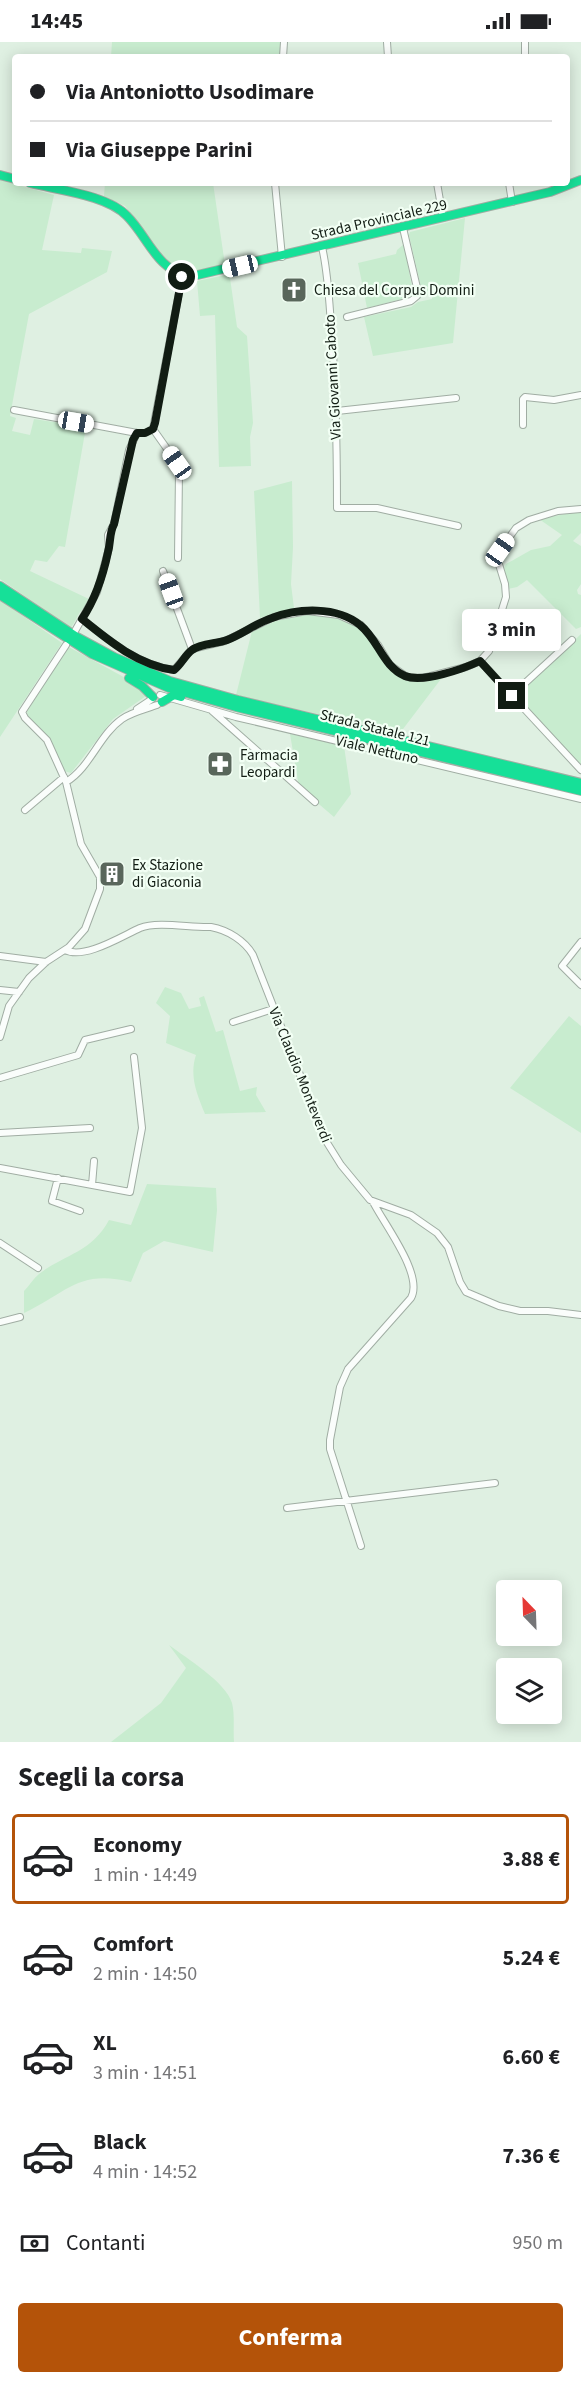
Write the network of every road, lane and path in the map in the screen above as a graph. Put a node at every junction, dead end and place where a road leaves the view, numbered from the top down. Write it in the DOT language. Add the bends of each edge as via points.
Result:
graph roads {
  1 [pos="41,186"];
  2 [pos="275,186"];
  3 [pos="438,186"];
  4 [pos="509,186"];
  5 [pos="566,186"];
  6 [pos="512,202"];
  7 [pos="443,218"];
  8 [pos="403,228"];
  9 [pos="322,247"];
  10 [pos="282,257"];
  11 [pos="182,277"];
  12 [pos="347,317"];
  13 [pos="581,395"];
  14 [pos="456,398"];
  15 [pos="15,410"];
  16 [pos="336,411"];
  17 [pos="523,425"];
  18 [pos="153,429"];
  19 [pos="137,433"];
  20 [pos="581,509"];
  21 [pos="458,526"];
  22 [pos="178,558"];
  23 [pos="163,571"];
  24 [pos="0,586"];
  25 [pos="0,595"];
  26 [pos="82,619"];
  27 [pos="75,631"];
  28 [pos="572,639"];
  29 [pos="66,645"];
  30 [pos="192,650"];
  31 [pos="92,654"];
  32 [pos="480,661"];
  33 [pos="512,696"];
  34 [pos="162,697"];
  35 [pos="210,710"];
  36 [pos="581,770"];
  37 [pos="65,779"];
  38 [pos="581,783"];
  39 [pos="581,791"];
  40 [pos="581,799"];
  41 [pos="315,802"];
  42 [pos="25,810"];
  43 [pos="581,942"];
  44 [pos="65,950"];
  45 [pos="0,956"];
  46 [pos="46,962"];
  47 [pos="581,985"];
  48 [pos="0,990"];
  49 [pos="19,992"];
  50 [pos="273,1009"];
  51 [pos="233,1022"];
  52 [pos="131,1029"];
  53 [pos="0,1036"];
  54 [pos="134,1057"];
  55 [pos="0,1078"];
  56 [pos="90,1128"];
  57 [pos="0,1133"];
  58 [pos="94,1161"];
  59 [pos="0,1168"];
  60 [pos="58,1178"];
  61 [pos="92,1185"];
  62 [pos="372,1201"];
  63 [pos="80,1211"];
  64 [pos="0,1243"];
  65 [pos="38,1268"];
  66 [pos="581,1315"];
  67 [pos="20,1317"];
  68 [pos="0,1322"];
  69 [pos="495,1483"];
  70 [pos="346,1500"];
  71 [pos="287,1508"];
  72 [pos="361,1546"];
  1 -- 11 [label="main road" via="120,208 162,262"];
  2 -- 10 [label="street"];
  3 -- 7 [label="street"];
  4 -- 6 [label="street"];
  5 -- 6 [label="main road, Strada Provinciale 229"];
  6 -- 7 [label="main road, Strada Provinciale 229"];
  7 -- 8 [label="main road, Strada Provinciale 229"];
  8 -- 9 [label="main road, Strada Provinciale 229"];
  8 -- 12 [label="street" via="417,297"];
  9 -- 10 [label="main road, Strada Provinciale 229"];
  9 -- 16 [label="street, Via Giovanni Caboto" via="327,267"];
  10 -- 11 [label="main road, Strada Provinciale 229"];
  11 -- 18 [label="street"];
  13 -- 17 [label="street" via="554,399 525,397"];
  14 -- 16 [label="street"];
  15 -- 19 [label="street"];
  16 -- 21 [label="street, Via Giovanni Caboto" via="337,508 377,508"];
  18 -- 19 [label="street"];
  18 -- 22 [label="street" via="179,471"];
  19 -- 26 [label="street" via="129,450 114,524 108,535 109,548 98,592"];
  20 -- 32 [label="street" via="522,522 500,550 505,606 489,651"];
  23 -- 30 [label="street"];
  24 -- 34 [label="main road" via="114,657"];
  25 -- 31 [label="main road"];
  26 -- 27 [label="street"];
  26 -- 30 [label="street" via="124,652 160,667 174,670"];
  28 -- 33 [label="street"];
  29 -- 37 [label="street" via="22,712 47,740"];
  30 -- 32 [label="street" via="225,641 274,617 307,610 339,615 361,625 390,665 406,676 423,678"];
  31 -- 34 [label="main road"];
  31 -- 34 [label="main road" via="108,668"];
  32 -- 33 [label="street"];
  33 -- 36 [label="street"];
  34 -- 35 [label="street, Viale Nettuno"];
  34 -- 37 [label="street" via="113,726 75,776"];
  34 -- 38 [label="main road, Strada Statale 121" via="238,700"];
  34 -- 39 [label="main road, Strada Statale 121" via="236,707"];
  35 -- 40 [label="street, Viale Nettuno"];
  35 -- 41 [label="street"];
  37 -- 42 [label="street"];
  37 -- 44 [label="street" via="81,844 100,879 86,928"];
  43 -- 47 [label="street" via="562,966"];
  44 -- 46 [label="street"];
  44 -- 50 [label="street, Via Claudio Monteverdi" via="76,954 147,926 218,928 249,948"];
  45 -- 46 [label="street"];
  46 -- 49 [label="street"];
  48 -- 49 [label="street"];
  49 -- 53 [label="street" via="9,1006"];
  50 -- 51 [label="street"];
  50 -- 62 [label="street, Via Claudio Monteverdi" via="326,1141"];
  52 -- 55 [label="street" via="85,1040 78,1055"];
  54 -- 61 [label="street" via="142,1128 130,1192"];
  56 -- 57 [label="street"];
  58 -- 61 [label="street"];
  59 -- 60 [label="street"];
  60 -- 61 [label="street"];
  60 -- 63 [label="street" via="52,1201"];
  62 -- 66 [label="street, Via Claudio Monteverdi" via="411,1215 437,1233 452,1255 463,1288 471,1295 520,1311"];
  62 -- 70 [label="street" via="407,1261 415,1287 411,1298 348,1369 340,1387 330,1440"];
  64 -- 65 [label="street"];
  67 -- 68 [label="street"];
  69 -- 70 [label="street"];
  70 -- 71 [label="street"];
  70 -- 72 [label="street"];
}
